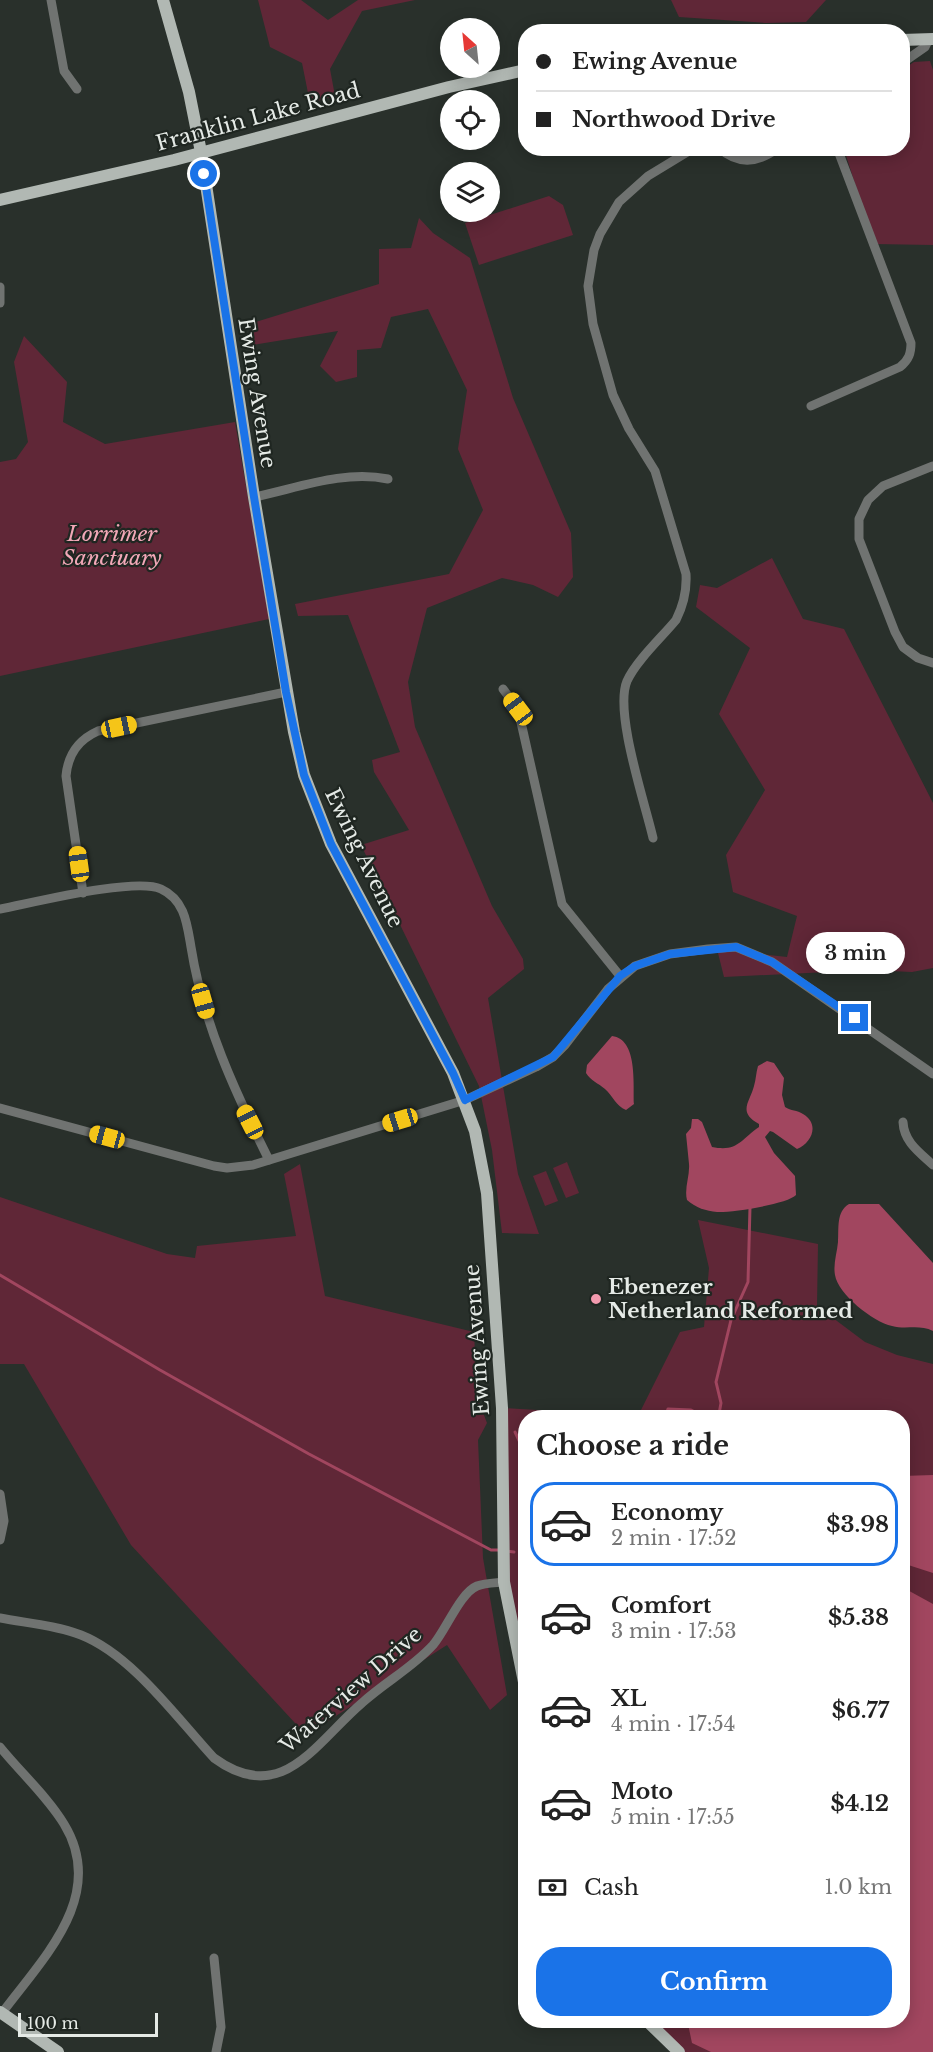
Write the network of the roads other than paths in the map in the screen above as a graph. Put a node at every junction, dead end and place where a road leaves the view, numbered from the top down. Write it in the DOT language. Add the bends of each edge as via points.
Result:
graph roads {
  1 [pos="51,0"];
  2 [pos="163,0"];
  3 [pos="931,39"];
  4 [pos="910,40"];
  5 [pos="910,57"];
  6 [pos="518,72"];
  7 [pos="77,89"];
  8 [pos="201,152"];
  9 [pos="681,156"];
  10 [pos="731,156"];
  11 [pos="766,156"];
  12 [pos="840,156"];
  13 [pos="0,200"];
  14 [pos="0,287"];
  15 [pos="0,303"];
  16 [pos="811,406"];
  17 [pos="933,466"];
  18 [pos="388,479"];
  19 [pos="254,497"];
  20 [pos="933,663"];
  21 [pos="503,689"];
  22 [pos="286,692"];
  23 [pos="653,838"];
  24 [pos="83,893"];
  25 [pos="0,909"];
  26 [pos="620,976"];
  27 [pos="933,1074"];
  28 [pos="465,1100"];
  29 [pos="0,1108"];
  30 [pos="903,1122"];
  31 [pos="269,1160"];
  32 [pos="933,1165"];
  33 [pos="0,1494"];
  34 [pos="0,1540"];
  35 [pos="504,1582"];
  36 [pos="0,1618"];
  37 [pos="518,1652"];
  38 [pos="0,1747"];
  39 [pos="214,1959"];
  40 [pos="1,2013"];
  41 [pos="654,2028"];
  42 [pos="52,2050"];
  43 [pos="216,2052"];
  44 [pos="679,2052"];
  1 -- 7 [label="street" via="64,71"];
  2 -- 8 [label="main road, Ewing Avenue"];
  3 -- 4 [label="main road"];
  3 -- 5 [label="street"];
  6 -- 8 [label="main road, Franklin Lake Road"];
  8 -- 13 [label="main road, Franklin Lake Road"];
  8 -- 19 [label="main road, Ewing Avenue"];
  9 -- 23 [label="street" via="648,176 620,202 600,234 588,285 593,324 613,395 655,471 686,574 682,609 630,675 623,701"];
  10 -- 11 [label="street" via="753,161"];
  12 -- 16 [label="street" via="911,343 910,355 900,367"];
  14 -- 15 [label="street"];
  17 -- 20 [label="street" via="883,486 868,500 859,519 859,539 895,632 903,647"];
  18 -- 19 [label="street" via="344,477"];
  19 -- 22 [label="main road, Ewing Avenue"];
  21 -- 26 [label="street" via="518,709 562,904"];
  22 -- 24 [label="street" via="98,731 81,741 69,757 66,776"];
  22 -- 28 [label="main road, Ewing Avenue" via="304,775 331,844"];
  24 -- 25 [label="street"];
  24 -- 31 [label="street" via="151,886 176,900 186,918 196,975 220,1057"];
  26 -- 27 [label="street" via="635,966 670,954 736,947 772,962"];
  26 -- 28 [label="street" via="553,1057"];
  28 -- 31 [label="street"];
  28 -- 35 [label="main road, Ewing Avenue" via="476,1131 487,1193 502,1408"];
  29 -- 31 [label="street" via="214,1166 242,1167"];
  30 -- 32 [label="street" via="907,1140"];
  33 -- 34 [label="street" via="4,1521"];
  35 -- 36 [label="street, Waterview Drive" via="479,1585 465,1595 447,1626 420,1658 364,1701 305,1759 272,1775 258,1776 236,1771 214,1758 132,1668 102,1645 64,1630"];
  35 -- 37 [label="main road, Ewing Avenue"];
  38 -- 40 [label="street" via="65,1826 78,1870 75,1904 66,1925"];
  39 -- 43 [label="street" via="221,2026"];
  40 -- 42 [label="main road"];
  41 -- 44 [label="main road"];
}
